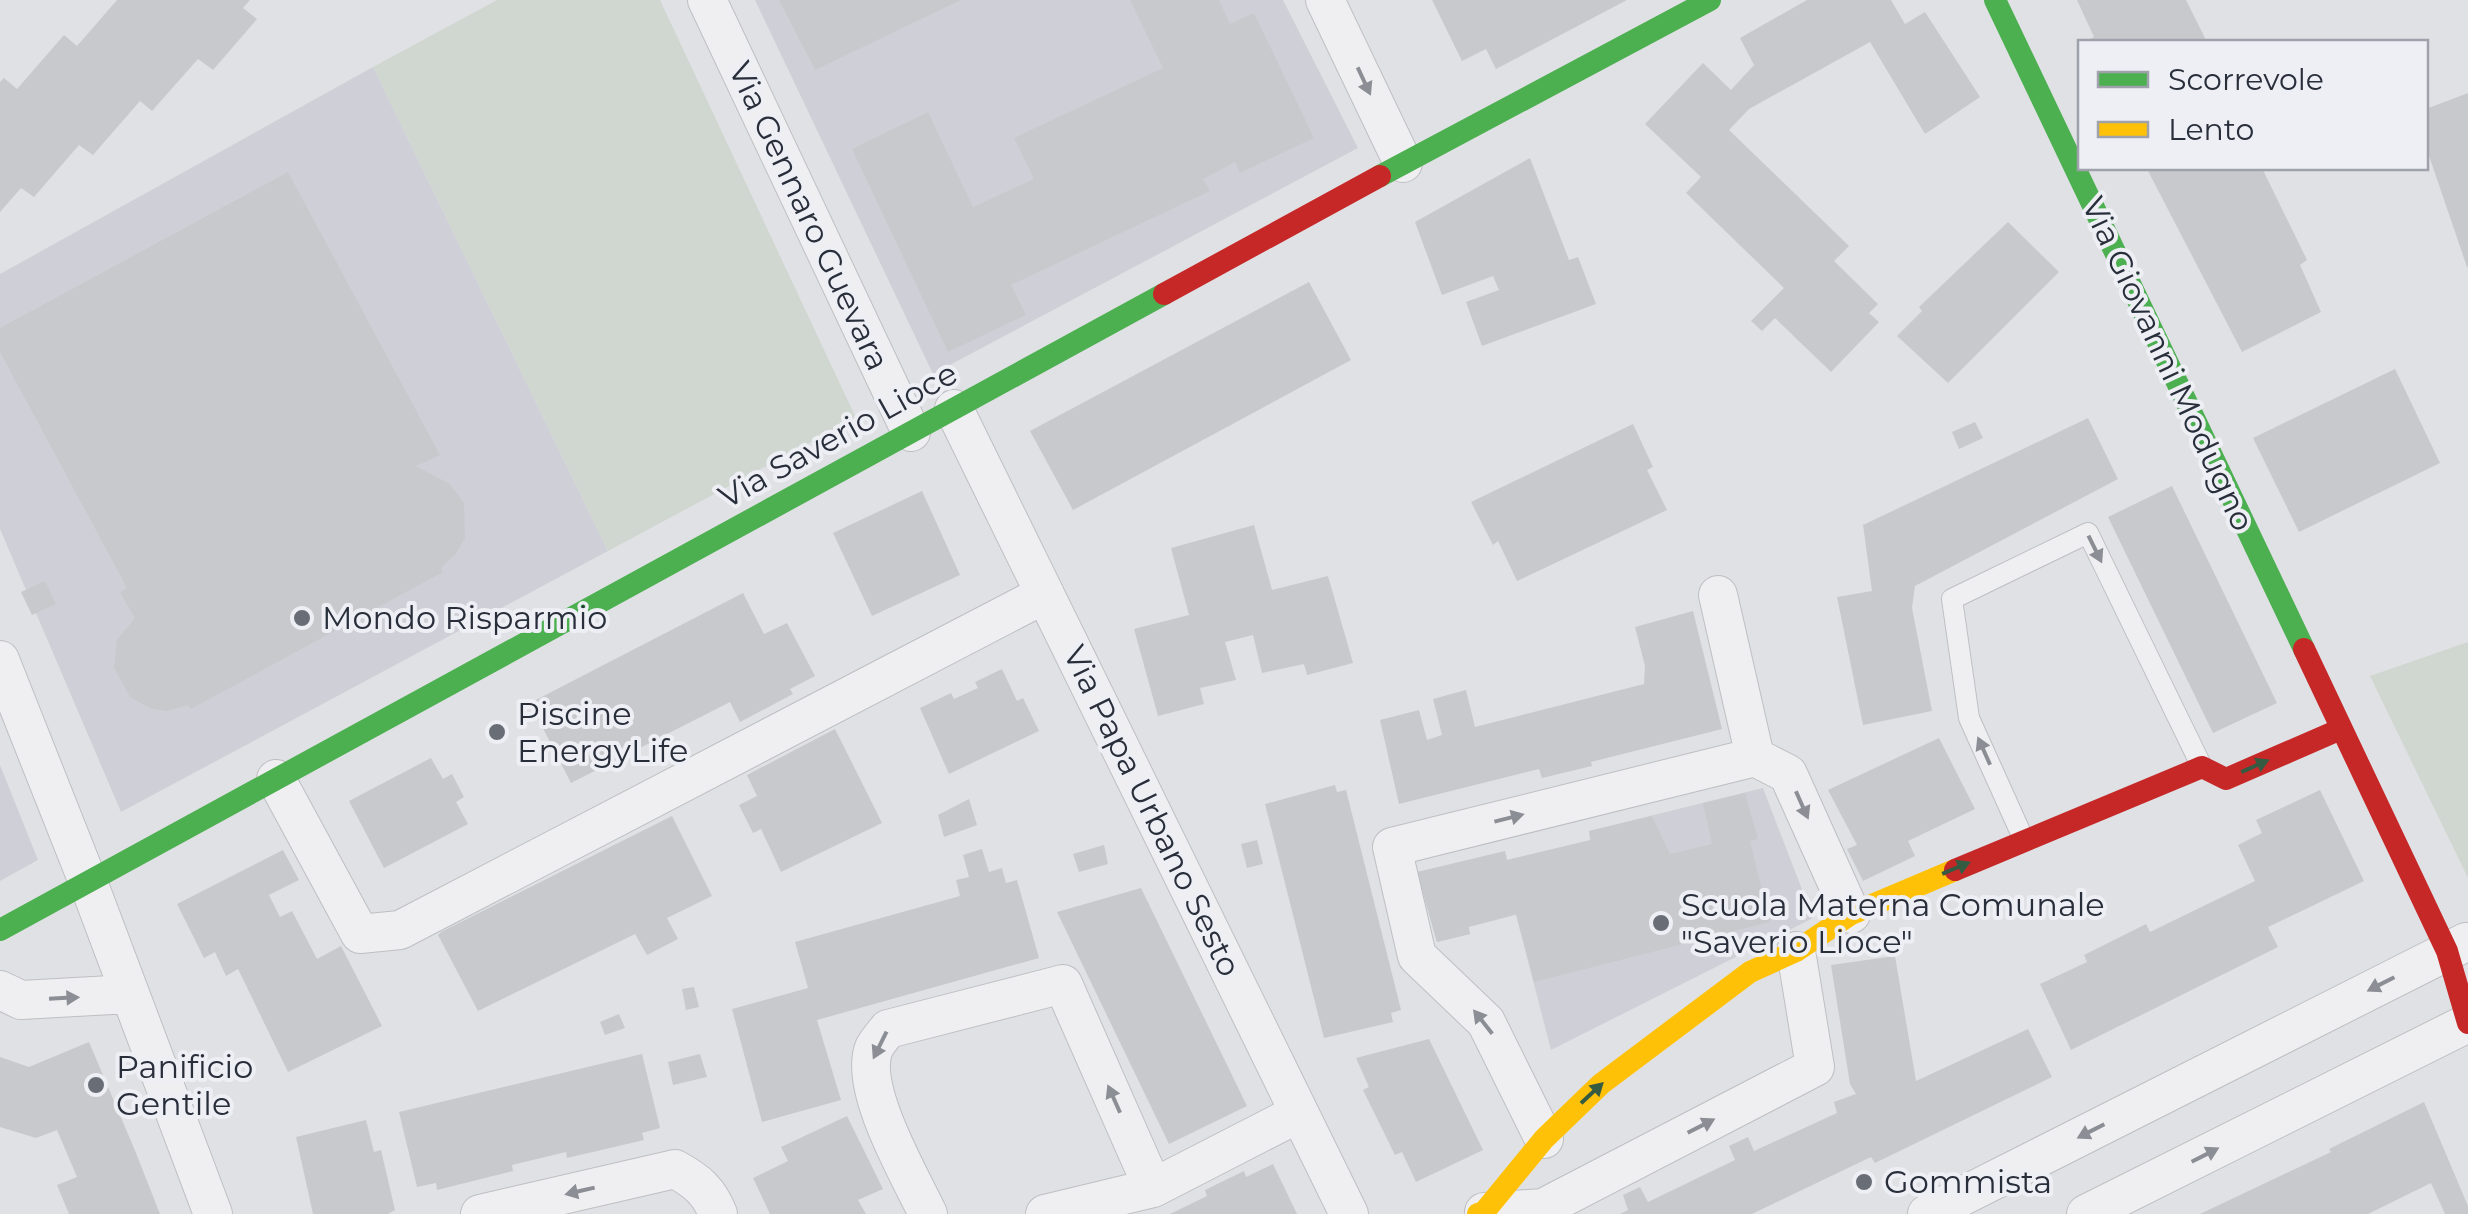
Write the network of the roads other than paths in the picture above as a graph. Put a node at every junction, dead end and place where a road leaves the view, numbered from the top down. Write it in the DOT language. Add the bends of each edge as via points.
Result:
graph roads {
  1 [pos="707,0"];
  2 [pos="1326,0"];
  3 [pos="1710,0"];
  4 [pos="1995,0"];
  5 [pos="1402,163"];
  6 [pos="954,409"];
  7 [pos="911,432"];
  8 [pos="1045,594"];
  9 [pos="1718,595"];
  10 [pos="0,660"];
  11 [pos="2340,728"];
  12 [pos="1756,757"];
  13 [pos="2202,767"];
  14 [pos="276,779"];
  15 [pos="2024,840"];
  16 [pos="88,882"];
  17 [pos="1851,914"];
  18 [pos="0,930"];
  19 [pos="2457,946"];
  20 [pos="1796,951"];
  21 [pos="0,990"];
  22 [pos="130,994"];
  23 [pos="2468,1023"];
  24 [pos="1300,1113"];
  25 [pos="1544,1139"];
  26 [pos="1154,1188"];
  27 [pos="1481,1213"];
  28 [pos="213,1214"];
  29 [pos="480,1214"];
  30 [pos="718,1214"];
  31 [pos="928,1214"];
  32 [pos="1045,1214"];
  33 [pos="1349,1214"];
  34 [pos="1928,1214"];
  35 [pos="2086,1214"];
  1 -- 7 [label="street, Via Gennaro Guevara"];
  2 -- 5 [label="street, one-way"];
  3 -- 5 [label="street, Via Saverio Lioce"];
  4 -- 11 [label="street, Via Giovanni Modugno"];
  5 -- 6 [label="street, Via Saverio Lioce"];
  6 -- 7 [label="street, Via Saverio Lioce"];
  6 -- 8 [label="street, Via Papa Urbano Sesto"];
  7 -- 14 [label="street, Via Saverio Lioce"];
  8 -- 14 [label="street" via="400,930 360,934"];
  8 -- 24 [label="street, Via Papa Urbano Sesto"];
  9 -- 12 [label="street"];
  10 -- 16 [label="street"];
  13 -- 11 [label="street, one-way" via="2226,779"];
  11 -- 19 [label="street, Via Giovanni Modugno"];
  12 -- 17 [label="street, one-way" via="1788,774"];
  25 -- 12 [label="street, one-way" via="1486,1022 1418,956 1392,847"];
  13 -- 15 [label="street"];
  15 -- 13 [label="lane, one-way" via="1969,718 1952,599 2088,533"];
  14 -- 16 [label="street, Via Saverio Lioce"];
  17 -- 15 [label="street, one-way"];
  16 -- 18 [label="street, Via Saverio Lioce"];
  16 -- 22 [label="street"];
  17 -- 20 [label="street"];
  19 -- 23 [label="street, Via Giovanni Modugno"];
  19 -- 34 [label="street, one-way"];
  25 -- 20 [label="street, one-way" via="1602,1084 1750,972"];
  27 -- 20 [label="street, one-way" via="1544,1208 1815,1067"];
  21 -- 22 [label="street, one-way" via="20,1000"];
  22 -- 28 [label="street"];
  35 -- 23 [label="street, one-way"];
  24 -- 26 [label="street"];
  24 -- 33 [label="street, Via Papa Urbano Sesto"];
  25 -- 27 [label="street"];
  26 -- 31 [label="street, one-way" via="1063,984 888,1029 874,1049 871,1081"];
  26 -- 32 [label="street"];
  30 -- 29 [label="street, one-way" via="696,1180 675,1169"];
}
